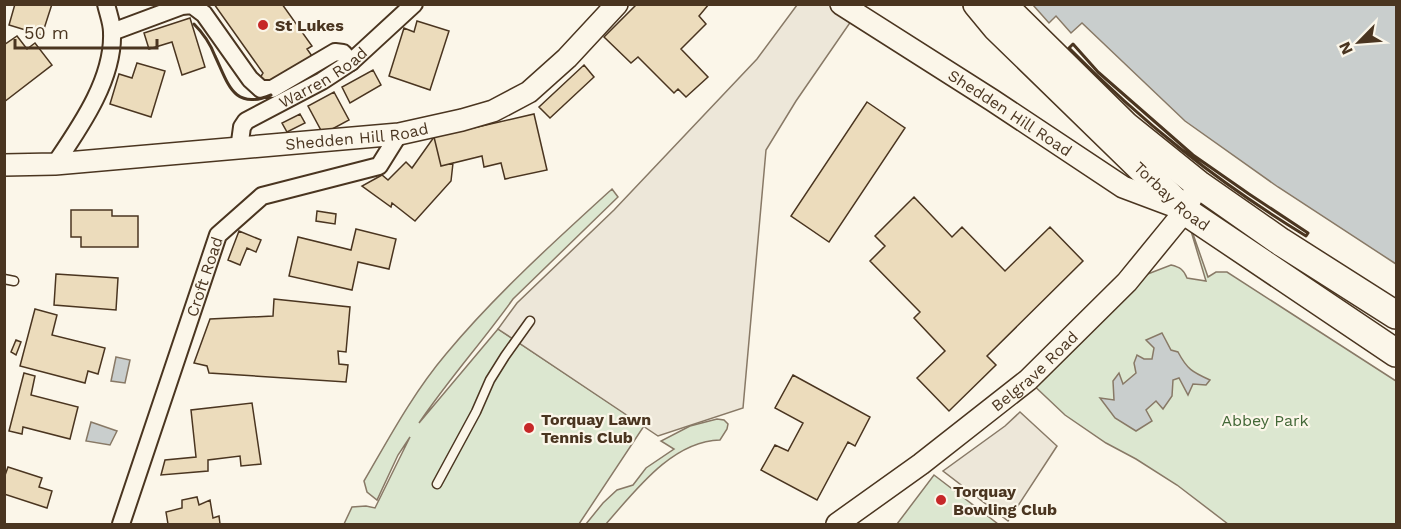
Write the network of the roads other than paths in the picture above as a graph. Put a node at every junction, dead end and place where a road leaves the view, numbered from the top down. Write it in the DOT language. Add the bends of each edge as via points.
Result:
graph roads {
  1 [pos="106,4"];
  2 [pos="414,4"];
  3 [pos="617,4"];
  4 [pos="841,4"];
  5 [pos="977,4"];
  6 [pos="1002,4"];
  7 [pos="112,32"];
  8 [pos="351,62"];
  9 [pos="399,134"];
  10 [pos="239,149"];
  11 [pos="55,164"];
  12 [pos="4,165"];
  13 [pos="1198,184"];
  14 [pos="1185,211"];
  15 [pos="4,279"];
  16 [pos="14,281"];
  17 [pos="1396,315"];
  18 [pos="530,321"];
  19 [pos="1396,353"];
  20 [pos="437,484"];
  21 [pos="122,525"];
  22 [pos="837,525"];
  1 -- 7 [label="street"];
  2 -- 8 [label="street, Warren Road"];
  3 -- 9 [label="street, Shedden Hill Road" via="529,92 493,111"];
  4 -- 14 [label="street, Shedden Hill Road" via="1123,187"];
  5 -- 14 [label="main road, Torbay Road"];
  6 -- 13 [label="main road, Torbay Road" via="1126,126"];
  7 -- 8 [label="street" via="192,5 204,14 249,79 261,89 272,89 335,52 344,52"];
  7 -- 11 [label="street" via="104,78 82,124"];
  8 -- 10 [label="street, Warren Road" via="246,121"];
  9 -- 10 [label="street, Shedden Hill Road"];
  9 -- 21 [label="street, Croft Road" via="379,166 262,196 218,235"];
  10 -- 11 [label="street, Shedden Hill Road"];
  11 -- 12 [label="street, Shedden Hill Road"];
  13 -- 14 [label="street, Belgrave Road"];
  13 -- 17 [label="main road, Torbay Road"];
  14 -- 19 [label="main road, Torbay Road"];
  14 -- 22 [label="street, Belgrave Road" via="1126,282 1028,380"];
  15 -- 16 [label="lane"];
  18 -- 20 [label="lane" via="490,380"];
}
